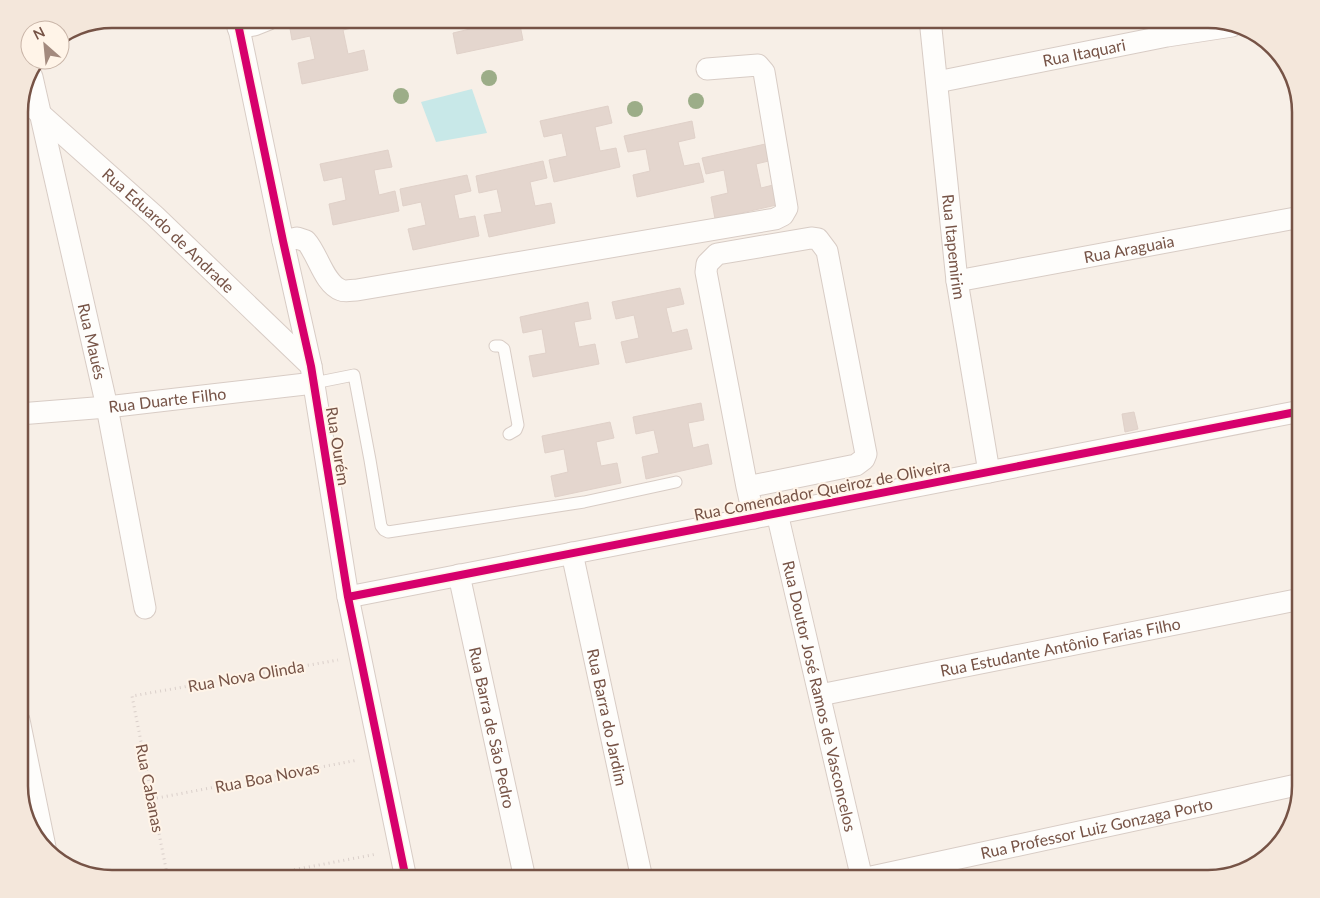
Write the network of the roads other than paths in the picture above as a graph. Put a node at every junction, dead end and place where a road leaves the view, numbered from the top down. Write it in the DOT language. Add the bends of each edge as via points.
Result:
graph roads {
  1 [pos="239,28"];
  2 [pos="931,28"];
  3 [pos="1219,28"];
  4 [pos="707,69"];
  5 [pos="33,82"];
  6 [pos="937,82"];
  7 [pos="28,104"];
  8 [pos="39,112"];
  9 [pos="1292,219"];
  10 [pos="283,241"];
  11 [pos="957,281"];
  12 [pos="495,346"];
  13 [pos="313,374"];
  14 [pos="107,406"];
  15 [pos="28,413"];
  16 [pos="1292,413"];
  17 [pos="509,434"];
  18 [pos="989,472"];
  19 [pos="676,482"];
  20 [pos="747,487"];
  21 [pos="777,513"];
  22 [pos="754,518"];
  23 [pos="572,553"];
  24 [pos="459,575"];
  25 [pos="348,597"];
  26 [pos="1292,601"];
  27 [pos="145,608"];
  28 [pos="820,695"];
  29 [pos="28,766"];
  30 [pos="1292,786"];
  31 [pos="41,831"];
  32 [pos="404,871"];
  33 [pos="523,871"];
  34 [pos="640,871"];
  35 [pos="860,871"];
  36 [pos="899,871"];
  1 -- 10 [label="street, Rua Ourém"];
  2 -- 6 [label="street, Rua Itapemirim"];
  3 -- 6 [label="street, Rua Itaquari"];
  4 -- 10 [label="street" via="758,65 764,72 787,208 783,215 343,291 334,286 306,241 297,238"];
  5 -- 8 [label="street, Rua Maués"];
  6 -- 11 [label="street, Rua Itapemirim"];
  7 -- 8 [label="street, Rua Eduardo de Andrade"];
  8 -- 13 [label="street, Rua Eduardo de Andrade" via="155,216"];
  8 -- 14 [label="street, Rua Maués"];
  9 -- 11 [label="street, Rua Araguaia"];
  10 -- 13 [label="street, Rua Ourém"];
  11 -- 18 [label="street, Rua Itapemirim"];
  12 -- 17 [label="lane" via="504,350 518,425"];
  13 -- 14 [label="street, Rua Duarte Filho"];
  13 -- 19 [label="lane" via="354,375 381,526 388,532 584,502"];
  13 -- 25 [label="street, Rua Ourém"];
  14 -- 15 [label="street, Rua Duarte Filho"];
  14 -- 27 [label="street, Rua Maués"];
  16 -- 18 [label="street, Rua Comendador Queiroz de Oliveira"];
  18 -- 21 [label="street, Rua Comendador Queiroz de Oliveira"];
  20 -- 20 [label="street" via="707,264 717,254 818,239 827,251 866,454 856,465"];
  20 -- 22 [label="street"];
  21 -- 22 [label="street, Rua Comendador Queiroz de Oliveira"];
  21 -- 28 [label="street, Rua Doutor José Ramos de Vasconcelos"];
  22 -- 23 [label="street, Rua Comendador Queiroz de Oliveira"];
  23 -- 24 [label="street, Rua Comendador Queiroz de Oliveira"];
  23 -- 34 [label="street, Rua Barra do Jardim"];
  24 -- 25 [label="street, Rua Comendador Queiroz de Oliveira"];
  24 -- 33 [label="street, Rua Barra de São Pedro"];
  25 -- 32 [label="street, Rua Ourém"];
  26 -- 28 [label="street, Rua Estudante Antônio Farias Filho"];
  28 -- 35 [label="street, Rua Doutor José Ramos de Vasconcelos"];
  29 -- 31 [label="street"];
  30 -- 36 [label="street, Rua Professor Luiz Gonzaga Porto"];
}
